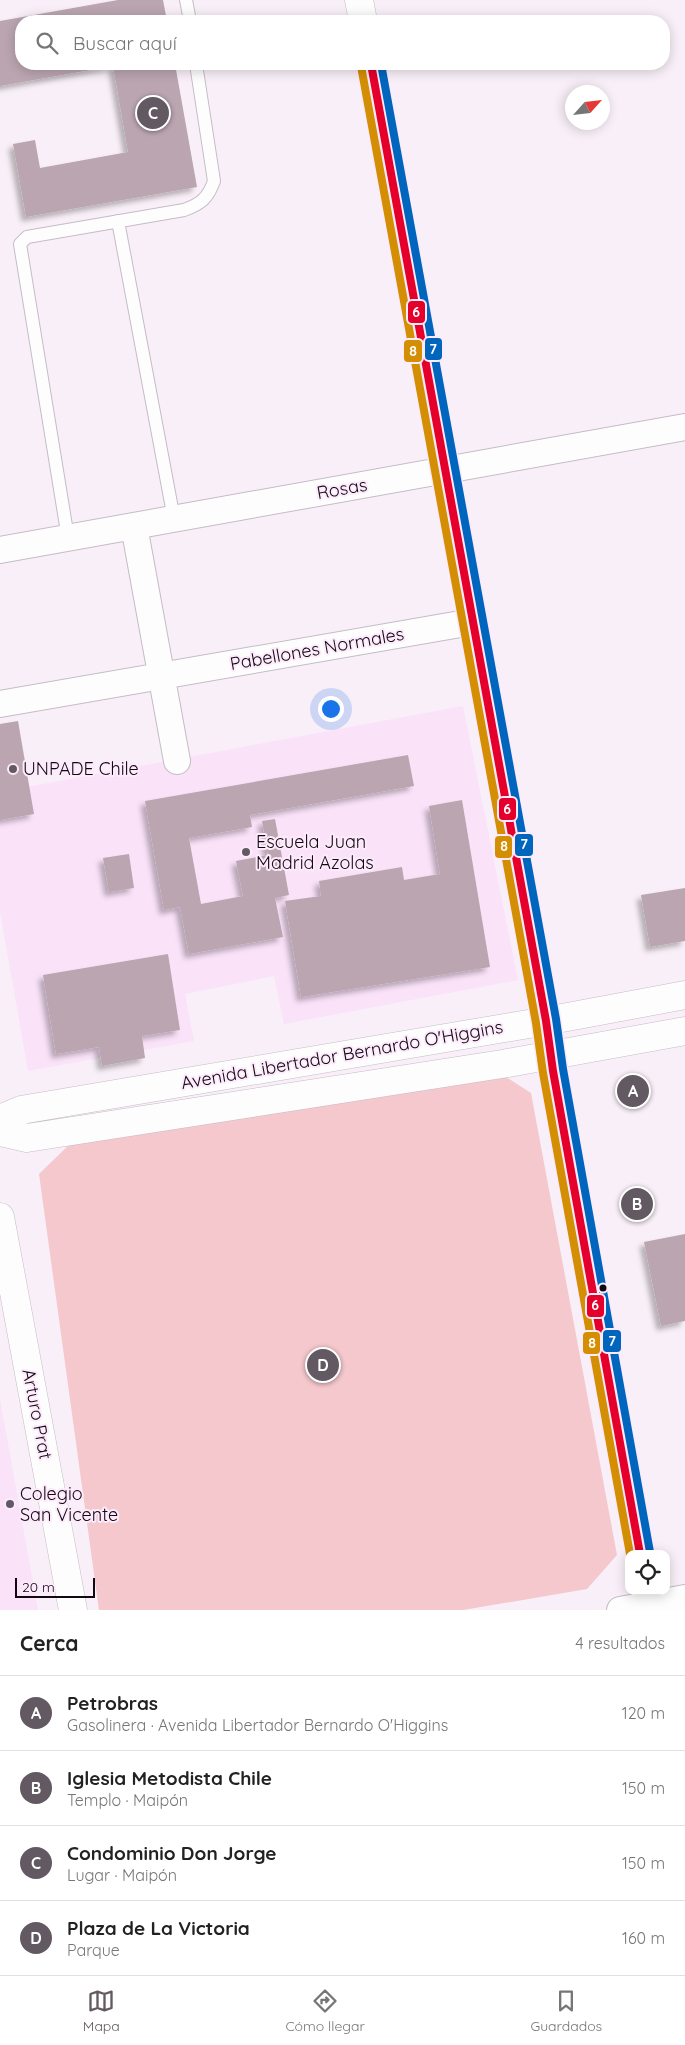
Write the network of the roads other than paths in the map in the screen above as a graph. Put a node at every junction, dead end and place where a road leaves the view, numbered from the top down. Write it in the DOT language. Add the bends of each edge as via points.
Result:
graph roads {
  1 [pos="186,0"];
  2 [pos="359,0"];
  3 [pos="189,15"];
  4 [pos="362,15"];
  5 [pos="197,70"];
  6 [pos="372,70"];
  7 [pos="118,222"];
  8 [pos="685,427"];
  9 [pos="444,470"];
  10 [pos="174,519"];
  11 [pos="134,526"];
  12 [pos="68,538"];
  13 [pos="0,550"];
  14 [pos="472,622"];
  15 [pos="162,676"];
  16 [pos="0,704"];
  17 [pos="177,761"];
  18 [pos="685,995"];
  19 [pos="546,1021"];
  20 [pos="685,1031"];
  21 [pos="550,1056"];
  22 [pos="0,1119"];
  23 [pos="0,1132"];
  24 [pos="0,1217"];
  25 [pos="639,1550"];
  26 [pos="685,1598"];
  27 [pos="648,1602"];
  28 [pos="73,1610"];
  29 [pos="620,1610"];
  1 -- 3 [label="lane"];
  2 -- 4 [label="street"];
  5 -- 7 [label="lane" via="214,181 209,196 199,205 184,210"];
  6 -- 9 [label="street"];
  7 -- 10 [label="lane"];
  7 -- 12 [label="lane" via="27,237 20,244"];
  8 -- 9 [label="street, Rosas"];
  9 -- 10 [label="street, Rosas"];
  9 -- 14 [label="street"];
  10 -- 11 [label="street, Rosas"];
  11 -- 12 [label="street, Rosas"];
  11 -- 15 [label="street"];
  12 -- 13 [label="street, Rosas"];
  14 -- 15 [label="street, Pabellones Normales"];
  14 -- 19 [label="street"];
  15 -- 16 [label="street, Pabellones Normales"];
  15 -- 17 [label="street"];
  18 -- 19 [label="street, Avenida Libertador Bernardo O'Higgins"];
  19 -- 21 [label="street"];
  19 -- 22 [label="street, Avenida Libertador Bernardo O'Higgins" via="21,1110"];
  20 -- 21 [label="street, Avenida Libertador Bernardo O'Higgins"];
  21 -- 23 [label="street, Avenida Libertador Bernardo O'Higgins" via="27,1138"];
  21 -- 25 [label="street"];
  24 -- 28 [label="street, Arturo Prat"];
  26 -- 27 [label="street"];
  27 -- 29 [label="street"];
}
